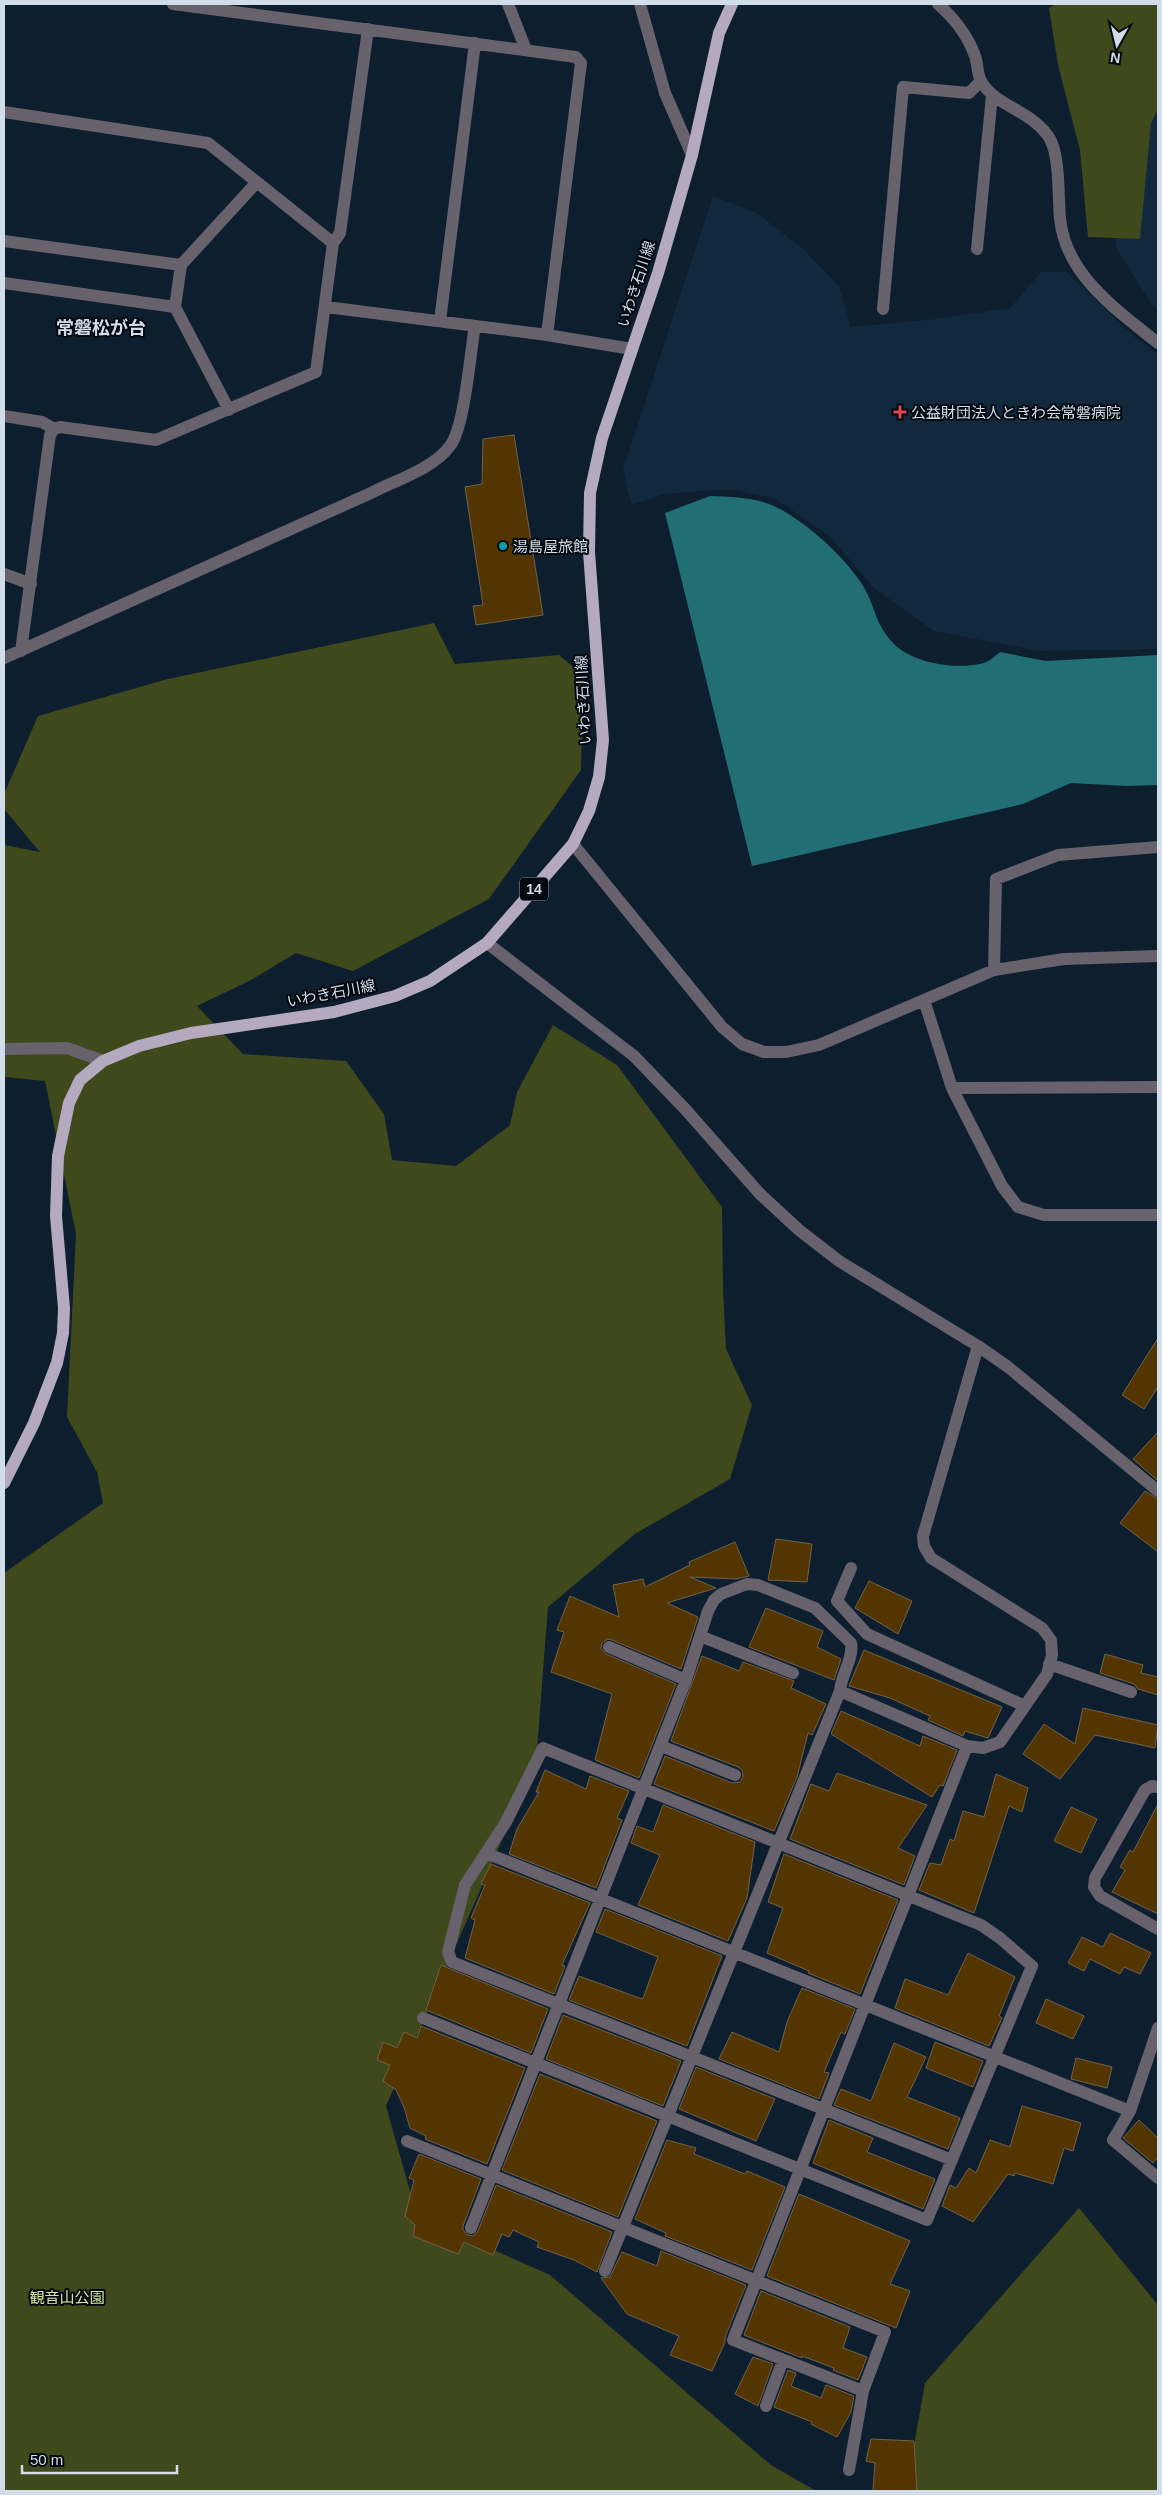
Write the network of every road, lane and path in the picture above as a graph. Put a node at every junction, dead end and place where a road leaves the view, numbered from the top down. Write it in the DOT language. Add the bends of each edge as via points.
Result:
graph roads {
  1 [pos="174,4"];
  2 [pos="508,4"];
  3 [pos="640,4"];
  4 [pos="732,4"];
  5 [pos="938,4"];
  6 [pos="368,29"];
  7 [pos="475,43"];
  8 [pos="526,50"];
  9 [pos="981,81"];
  10 [pos="992,95"];
  11 [pos="4,112"];
  12 [pos="692,155"];
  13 [pos="257,182"];
  14 [pos="4,241"];
  15 [pos="333,243"];
  16 [pos="977,249"];
  17 [pos="181,265"];
  18 [pos="4,284"];
  19 [pos="175,307"];
  20 [pos="326,307"];
  21 [pos="883,309"];
  22 [pos="440,321"];
  23 [pos="474,326"];
  24 [pos="547,335"];
  25 [pos="1158,344"];
  26 [pos="632,349"];
  27 [pos="229,410"];
  28 [pos="4,416"];
  29 [pos="54,429"];
  30 [pos="4,574"];
  31 [pos="30,584"];
  32 [pos="21,651"];
  33 [pos="4,658"];
  34 [pos="573,844"];
  35 [pos="1158,847"];
  36 [pos="487,943"];
  37 [pos="1158,956"];
  38 [pos="994,970"];
  39 [pos="924,1000"];
  40 [pos="4,1049"];
  41 [pos="103,1061"];
  42 [pos="1158,1087"];
  43 [pos="952,1088"];
  44 [pos="1158,1215"];
  45 [pos="978,1346"];
  46 [pos="4,1484"];
  47 [pos="1158,1491"];
  48 [pos="851,1568"];
  49 [pos="700,1636"];
  50 [pos="609,1647"];
  51 [pos="1049,1664"];
  52 [pos="793,1673"];
  53 [pos="686,1680"];
  54 [pos="840,1691"];
  55 [pos="1131,1692"];
  56 [pos="1025,1706"];
  57 [pos="661,1746"];
  58 [pos="967,1746"];
  59 [pos="735,1776"];
  60 [pos="1158,1786"];
  61 [pos="643,1790"];
  62 [pos="778,1844"];
  63 [pos="486,1853"];
  64 [pos="908,1896"];
  65 [pos="600,1898"];
  66 [pos="1158,1930"];
  67 [pos="734,1952"];
  68 [pos="559,2004"];
  69 [pos="865,2005"];
  70 [pos="423,2018"];
  71 [pos="1158,2028"];
  72 [pos="995,2056"];
  73 [pos="692,2057"];
  74 [pos="536,2063"];
  75 [pos="824,2110"];
  76 [pos="1130,2111"];
  77 [pos="668,2116"];
  78 [pos="407,2141"];
  79 [pos="952,2160"];
  80 [pos="800,2169"];
  81 [pos="492,2175"];
  82 [pos="1158,2178"];
  83 [pos="623,2227"];
  84 [pos="471,2228"];
  85 [pos="605,2271"];
  86 [pos="756,2281"];
  87 [pos="783,2360"];
  88 [pos="863,2390"];
  89 [pos="766,2406"];
  90 [pos="849,2470"];
  1 -- 6 [label="street"];
  2 -- 8 [label="street"];
  3 -- 12 [label="street" via="665,93"];
  4 -- 12 [label="main road, いわき石川線 / 14" via="719,33"];
  5 -- 9 [label="street" via="953,18 974,54"];
  6 -- 7 [label="street"];
  6 -- 15 [label="street" via="340,232"];
  7 -- 8 [label="street"];
  7 -- 22 [label="street"];
  8 -- 24 [label="street" via="576,57 581,63"];
  9 -- 10 [label="street"];
  9 -- 21 [label="street" via="969,93 903,87"];
  10 -- 16 [label="street"];
  10 -- 25 [label="street" via="1043,128 1051,142 1061,225 1070,253 1085,278"];
  11 -- 13 [label="street" via="208,143"];
  12 -- 26 [label="main road, いわき石川線 / 14"];
  13 -- 15 [label="street"];
  13 -- 17 [label="street"];
  14 -- 17 [label="street"];
  15 -- 20 [label="street"];
  17 -- 19 [label="street"];
  18 -- 19 [label="street"];
  19 -- 27 [label="street"];
  20 -- 22 [label="street"];
  20 -- 27 [label="street" via="316,372"];
  22 -- 23 [label="street"];
  23 -- 24 [label="street"];
  23 -- 32 [label="street" via="459,424 451,446 430,464"];
  24 -- 26 [label="street"];
  26 -- 34 [label="main road, いわき石川線 / 14" via="602,438 590,493 589,552 603,740 598,777"];
  27 -- 29 [label="street" via="156,440 60,427"];
  28 -- 29 [label="street" via="42,422"];
  29 -- 31 [label="street" via="50,434"];
  30 -- 31 [label="street"];
  31 -- 32 [label="street"];
  32 -- 33 [label="street"];
  34 -- 36 [label="main road, いわき石川線 / 14"];
  34 -- 39 [label="street" via="722,1027 742,1044 764,1052 819,1046"];
  35 -- 38 [label="street" via="1058,855 996,878"];
  36 -- 41 [label="main road, いわき石川線 / 14" via="430,982 395,996 334,1012 191,1033 139,1046"];
  36 -- 45 [label="street" via="634,1056 760,1194 799,1230 839,1261"];
  37 -- 38 [label="street" via="1064,959"];
  38 -- 39 [label="street"];
  39 -- 43 [label="street"];
  40 -- 41 [label="street" via="67,1048"];
  41 -- 46 [label="main road, いわき石川線 / 14" via="80,1080 68,1103 58,1156 56,1216 63,1333 57,1363 34,1423"];
  42 -- 43 [label="street"];
  43 -- 44 [label="street" via="1002,1186 1018,1207 1044,1215"];
  45 -- 47 [label="street"];
  45 -- 51 [label="street" via="923,1536 924,1546 931,1558 1042,1628 1051,1640"];
  48 -- 56 [label="street" via="837,1601 867,1634"];
  49 -- 52 [label="street"];
  49 -- 53 [label="street"];
  49 -- 54 [label="street" via="708,1611 721,1594 747,1584 758,1585 815,1608 851,1643 853,1650"];
  50 -- 53 [label="street"];
  51 -- 55 [label="street"];
  51 -- 56 [label="street" via="1047,1674"];
  53 -- 57 [label="street"];
  54 -- 58 [label="street"];
  54 -- 62 [label="street"];
  56 -- 58 [label="street" via="1000,1742 982,1748"];
  57 -- 59 [label="street"];
  57 -- 61 [label="street"];
  58 -- 64 [label="street"];
  60 -- 66 [label="street" via="1144,1790 1094,1887 1100,1896"];
  61 -- 62 [label="street"];
  61 -- 63 [label="street" via="542,1748 506,1822"];
  61 -- 65 [label="street"];
  62 -- 64 [label="street"];
  62 -- 67 [label="street"];
  63 -- 65 [label="street"];
  63 -- 68 [label="street" via="465,1886 448,1952 452,1962"];
  64 -- 69 [label="street"];
  64 -- 72 [label="street" via="981,1926 1032,1966"];
  65 -- 67 [label="street"];
  65 -- 68 [label="street"];
  67 -- 69 [label="street"];
  67 -- 73 [label="street"];
  68 -- 73 [label="street"];
  68 -- 74 [label="street"];
  69 -- 72 [label="street"];
  69 -- 75 [label="street"];
  70 -- 74 [label="street"];
  71 -- 76 [label="street"];
  72 -- 76 [label="street"];
  72 -- 79 [label="street"];
  73 -- 75 [label="street"];
  73 -- 77 [label="street"];
  74 -- 77 [label="street"];
  74 -- 81 [label="street"];
  75 -- 79 [label="street"];
  75 -- 80 [label="street"];
  76 -- 82 [label="street" via="1113,2140"];
  77 -- 80 [label="street"];
  77 -- 83 [label="street"];
  78 -- 81 [label="street"];
  79 -- 80 [label="street" via="928,2220"];
  80 -- 86 [label="street"];
  81 -- 83 [label="street"];
  81 -- 84 [label="street"];
  83 -- 85 [label="street"];
  83 -- 86 [label="street"];
  86 -- 87 [label="street" via="733,2340"];
  86 -- 88 [label="street" via="885,2332"];
  87 -- 88 [label="street"];
  87 -- 89 [label="street"];
  88 -- 90 [label="street"];
}
